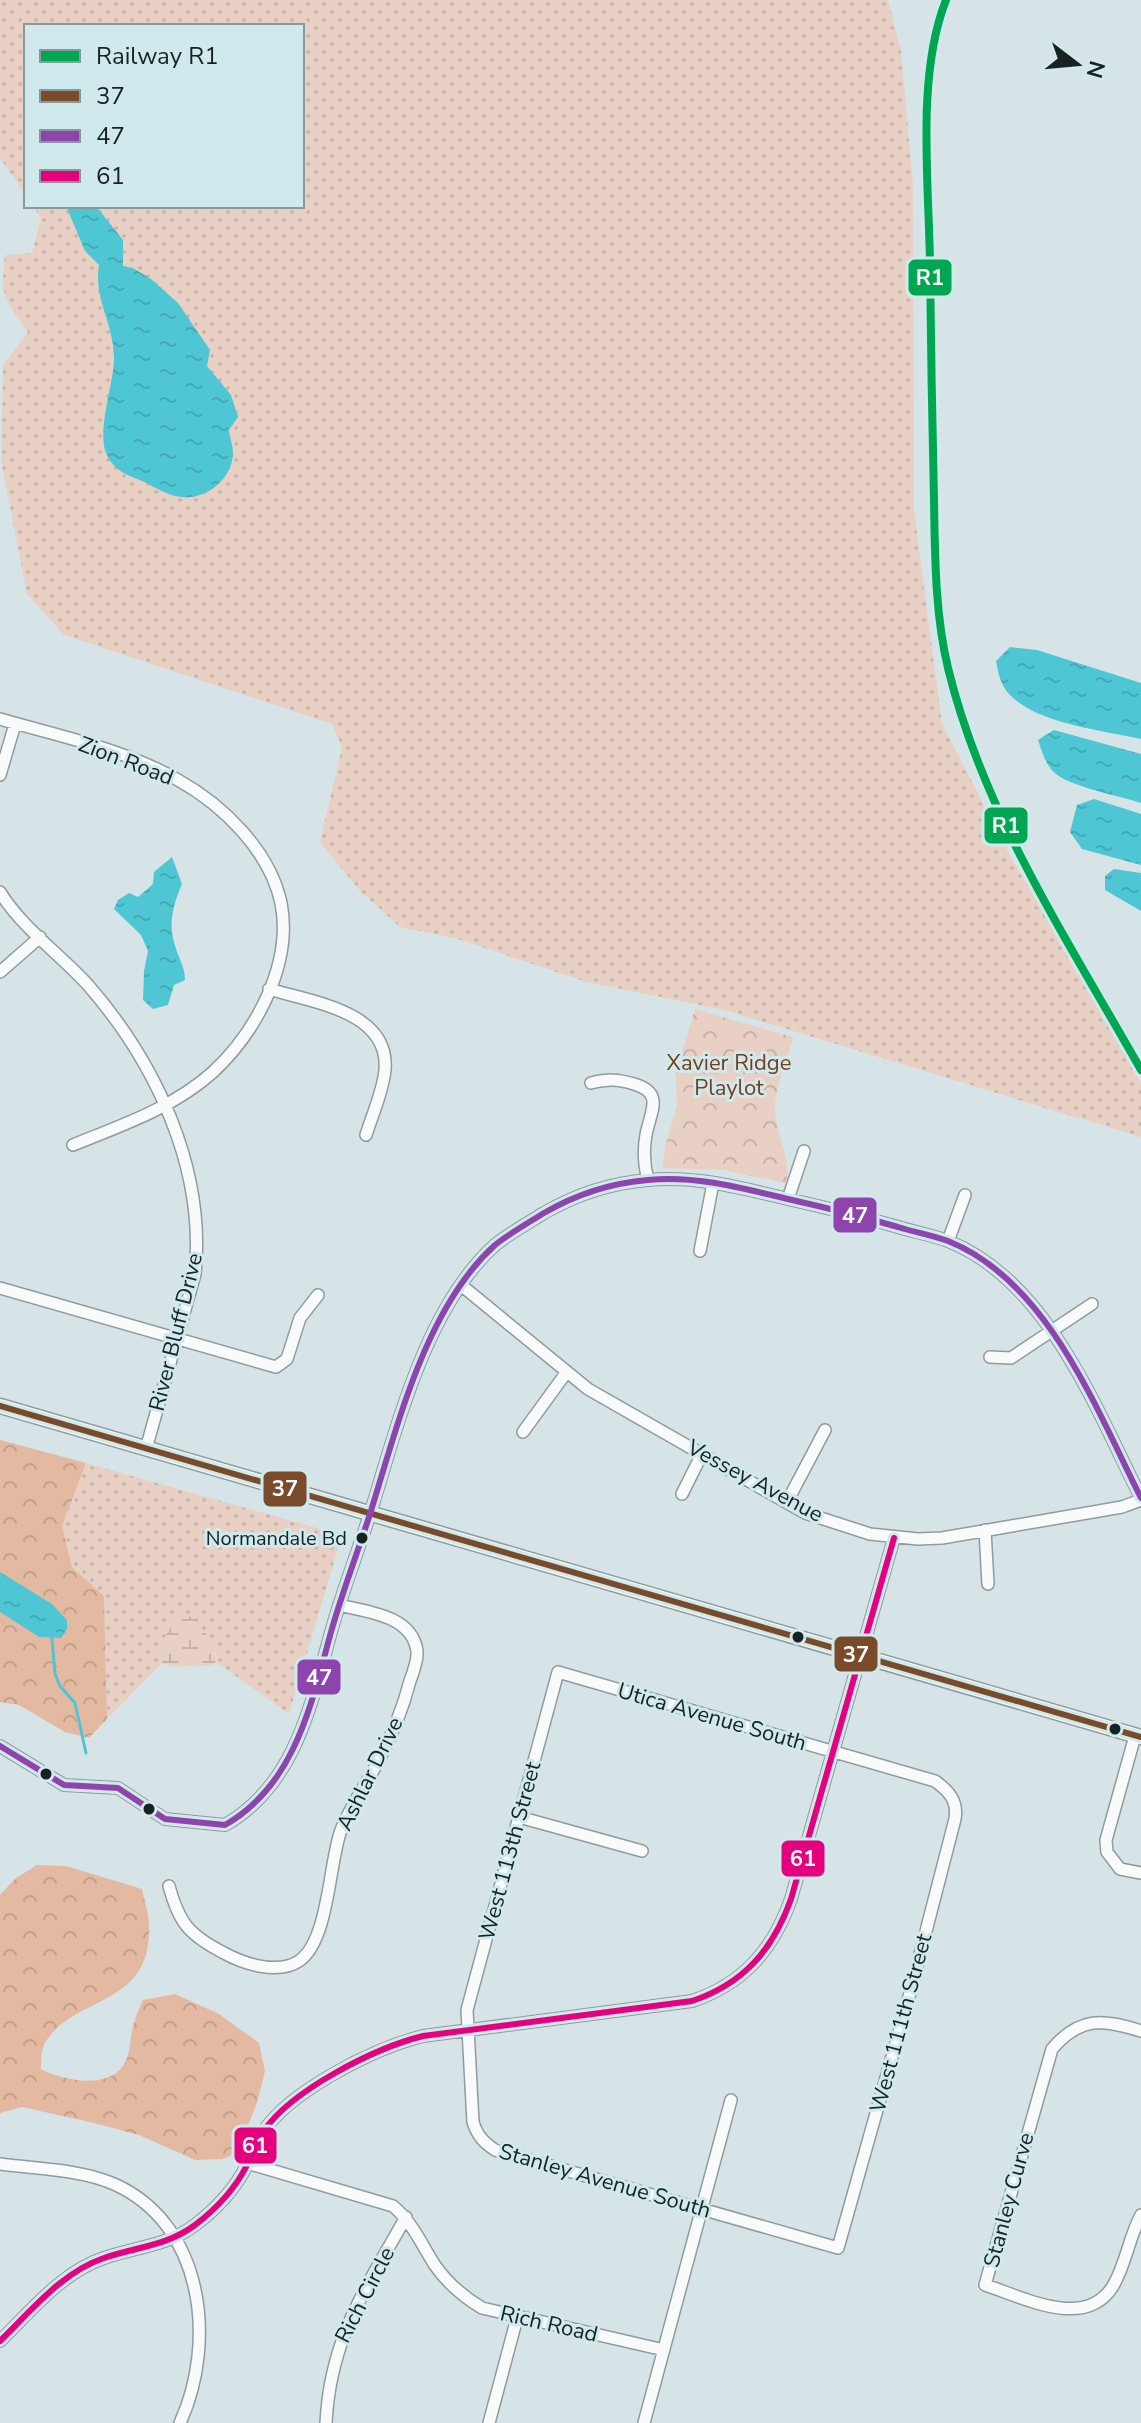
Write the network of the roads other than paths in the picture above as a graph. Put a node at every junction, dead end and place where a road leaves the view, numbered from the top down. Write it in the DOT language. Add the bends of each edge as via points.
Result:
graph roads {
  1 [pos="0,719"];
  2 [pos="15,724"];
  3 [pos="0,775"];
  4 [pos="0,892"];
  5 [pos="40,937"];
  6 [pos="0,972"];
  7 [pos="269,989"];
  8 [pos="591,1083"];
  9 [pos="165,1107"];
  10 [pos="366,1135"];
  11 [pos="73,1145"];
  12 [pos="804,1151"];
  13 [pos="648,1180"];
  14 [pos="713,1183"];
  15 [pos="965,1195"];
  16 [pos="788,1199"];
  17 [pos="948,1241"];
  18 [pos="700,1251"];
  19 [pos="461,1285"];
  20 [pos="0,1288"];
  21 [pos="318,1295"];
  22 [pos="1092,1304"];
  23 [pos="1052,1332"];
  24 [pos="178,1339"];
  25 [pos="990,1357"];
  26 [pos="566,1373"];
  27 [pos="0,1406"];
  28 [pos="825,1430"];
  29 [pos="523,1432"];
  30 [pos="146,1449"];
  31 [pos="702,1454"];
  32 [pos="682,1494"];
  33 [pos="1141,1499"];
  34 [pos="787,1502"];
  35 [pos="370,1514"];
  36 [pos="985,1530"];
  37 [pos="894,1538"];
  38 [pos="988,1584"];
  39 [pos="339,1605"];
  40 [pos="859,1657"];
  41 [pos="558,1672"];
  42 [pos="1138,1736"];
  43 [pos="0,1746"];
  44 [pos="832,1751"];
  45 [pos="952,1796"];
  46 [pos="519,1817"];
  47 [pos="642,1851"];
  48 [pos="1141,1873"];
  49 [pos="169,1886"];
  50 [pos="466,2031"];
  51 [pos="1141,2031"];
  52 [pos="731,2100"];
  53 [pos="247,2163"];
  54 [pos="0,2164"];
  55 [pos="702,2209"];
  56 [pos="1141,2215"];
  57 [pos="406,2217"];
  58 [pos="175,2237"];
  59 [pos="838,2248"];
  60 [pos="517,2318"];
  61 [pos="0,2341"];
  62 [pos="664,2350"];
  63 [pos="180,2423"];
  64 [pos="326,2423"];
  65 [pos="489,2423"];
  66 [pos="644,2423"];
  1 -- 2 [label="street, Zion Road"];
  2 -- 3 [label="street"];
  2 -- 7 [label="street, Zion Road" via="152,767 180,781 229,819 268,868 281,903 282,939"];
  4 -- 5 [label="street, River Bluff Drive"];
  5 -- 6 [label="street"];
  5 -- 9 [label="street, River Bluff Drive" via="115,1020"];
  7 -- 9 [label="street, Zion Road" via="234,1050"];
  7 -- 10 [label="street" via="352,1015 374,1031 385,1070"];
  8 -- 13 [label="street" via="614,1078 651,1093 644,1150"];
  9 -- 11 [label="street, Zion Road"];
  9 -- 24 [label="street, River Bluff Drive" via="186,1161 198,1217 195,1274"];
  12 -- 16 [label="street"];
  13 -- 14 [label="street"];
  13 -- 19 [label="street" via="556,1206 496,1245"];
  14 -- 16 [label="street"];
  14 -- 18 [label="street"];
  15 -- 17 [label="street"];
  16 -- 17 [label="street"];
  17 -- 23 [label="street" via="1011,1283"];
  19 -- 26 [label="street, Vessey Avenue"];
  19 -- 35 [label="street" via="411,1385"];
  20 -- 24 [label="street"];
  21 -- 24 [label="street" via="300,1318 287,1359 276,1367"];
  22 -- 23 [label="street"];
  23 -- 25 [label="street" via="1011,1358"];
  23 -- 33 [label="street"];
  24 -- 30 [label="street, River Bluff Drive"];
  26 -- 29 [label="street"];
  26 -- 31 [label="street, Vessey Avenue"];
  27 -- 30 [label="street"];
  28 -- 34 [label="street"];
  30 -- 35 [label="street"];
  31 -- 32 [label="street"];
  31 -- 34 [label="street, Vessey Avenue"];
  33 -- 36 [label="street, Vessey Avenue" via="1122,1507"];
  34 -- 37 [label="street, Vessey Avenue" via="818,1518"];
  35 -- 39 [label="street"];
  35 -- 40 [label="street"];
  36 -- 37 [label="street, Vessey Avenue" via="942,1538"];
  36 -- 38 [label="street"];
  37 -- 40 [label="street"];
  39 -- 43 [label="street" via="290,1758 255,1804 225,1825 165,1819 118,1788 64,1785"];
  39 -- 49 [label="street, Ashlar Drive" via="390,1617 407,1630 417,1652 394,1727 341,1831 317,1935 301,1960 284,1967 233,1959 183,1924"];
  40 -- 42 [label="street"];
  40 -- 44 [label="street"];
  41 -- 44 [label="street, Utica Avenue South"];
  41 -- 46 [label="street, West 113th Street"];
  42 -- 48 [label="street" via="1106,1840 1107,1852 1120,1869"];
  44 -- 45 [label="street, Utica Avenue South" via="935,1781"];
  44 -- 50 [label="street" via="783,1922 756,1964 736,1980 715,1993 668,2006"];
  45 -- 59 [label="street, West 111th Street" via="956,1812 951,1833"];
  46 -- 47 [label="street"];
  46 -- 50 [label="street, West 113th Street" via="467,2010"];
  50 -- 53 [label="street" via="403,2041 363,2058 278,2114"];
  50 -- 55 [label="street, Stanley Avenue South" via="473,2122 484,2143"];
  51 -- 56 [label="street, Stanley Curve" via="1089,2023 1074,2028 1052,2049 985,2285 1057,2307 1095,2303 1114,2285"];
  52 -- 55 [label="street"];
  53 -- 57 [label="street" via="393,2206"];
  53 -- 58 [label="street" via="229,2194"];
  54 -- 58 [label="street" via="113,2184 148,2206"];
  55 -- 59 [label="street, Stanley Avenue South"];
  55 -- 62 [label="street"];
  57 -- 60 [label="street, Rich Road" via="436,2267 464,2297"];
  57 -- 64 [label="street, Rich Circle" via="344,2329 330,2380"];
  58 -- 61 [label="street" via="84,2267"];
  58 -- 63 [label="street" via="200,2320 196,2378"];
  60 -- 62 [label="street, Rich Road"];
  60 -- 65 [label="street"];
  62 -- 66 [label="street"];
}
